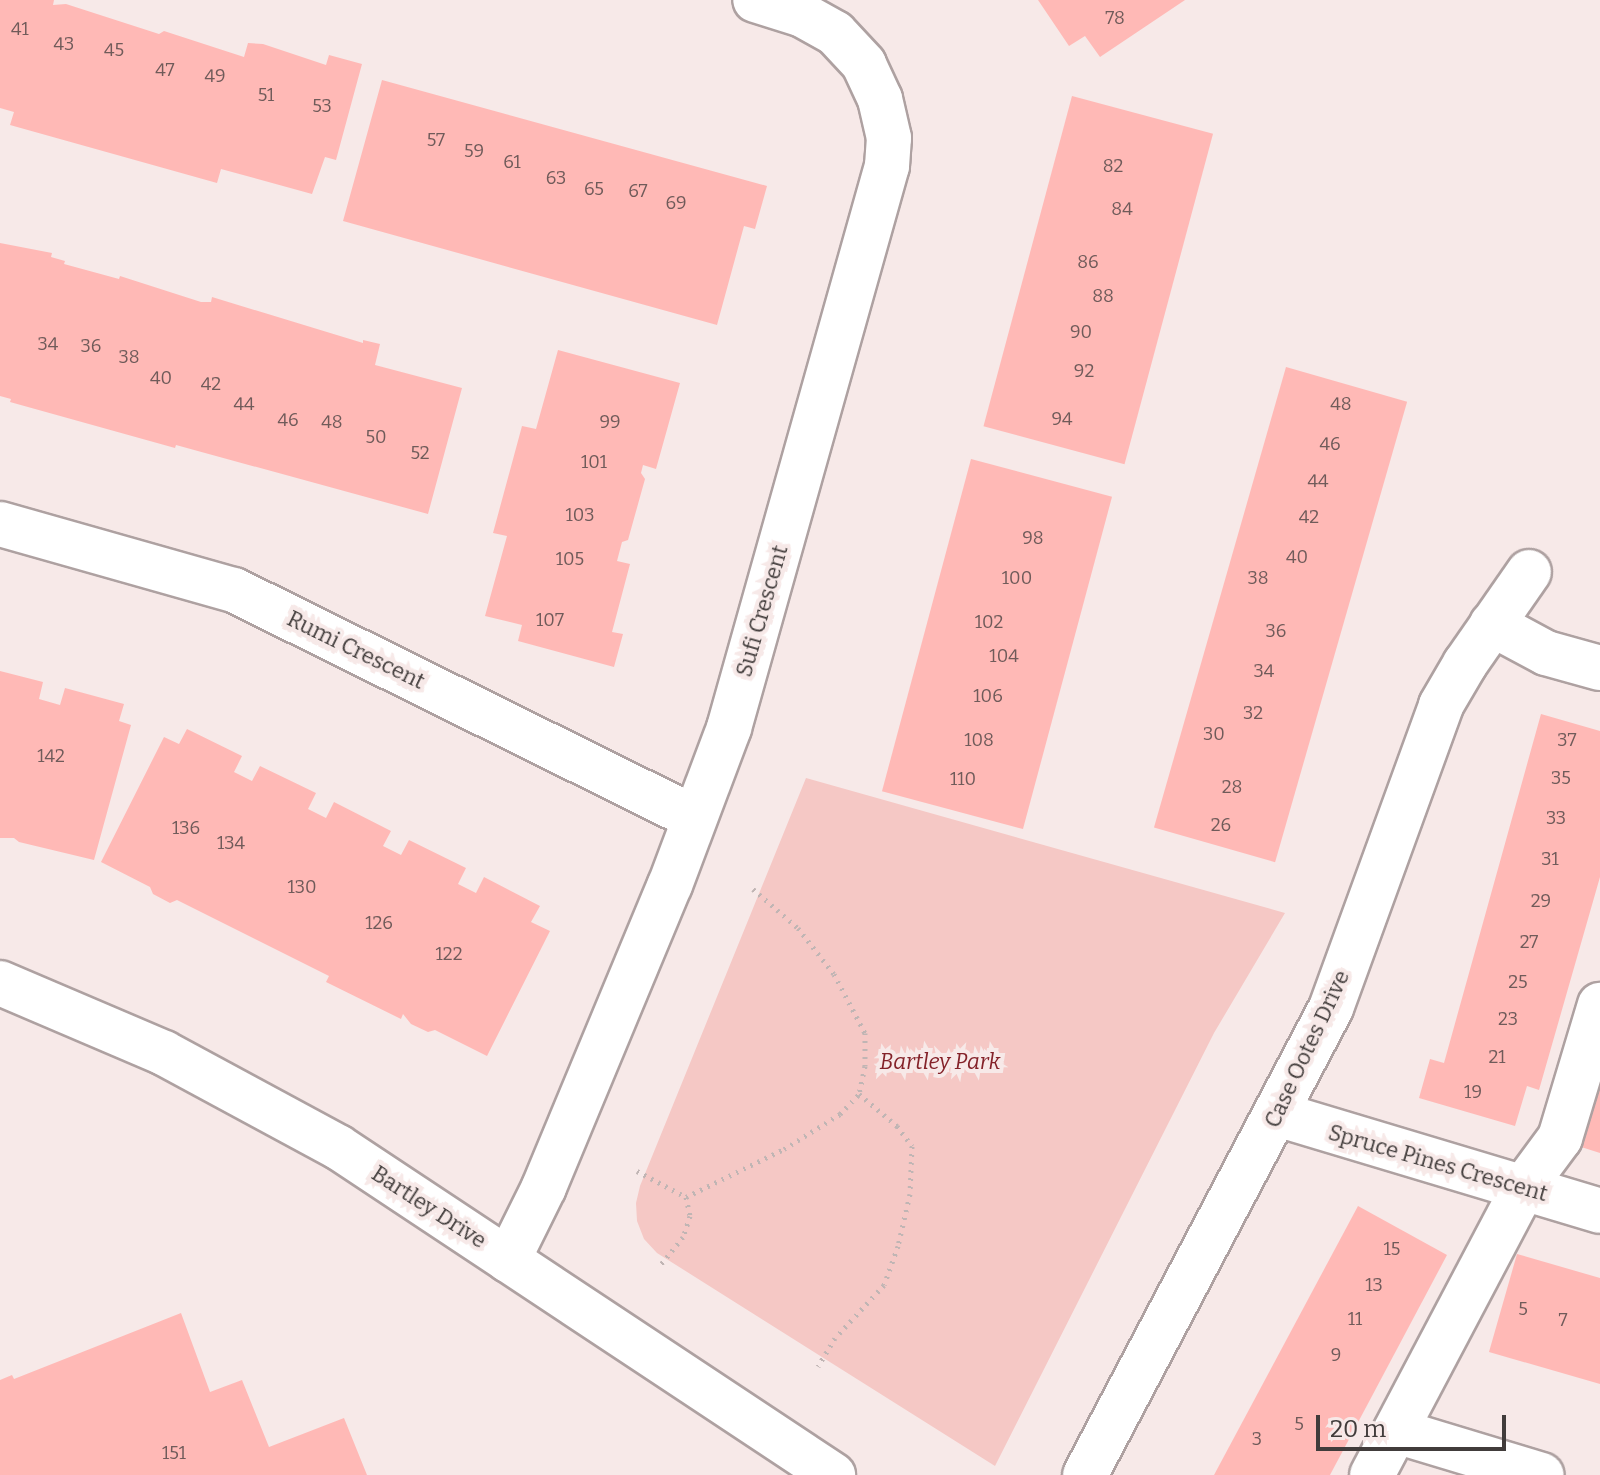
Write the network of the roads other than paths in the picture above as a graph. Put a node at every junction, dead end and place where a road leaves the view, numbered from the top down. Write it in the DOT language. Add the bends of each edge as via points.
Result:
graph roads {
  1 [pos="755,0"];
  2 [pos="0,524"];
  3 [pos="1529,572"];
  4 [pos="1492,624"];
  5 [pos="1600,668"];
  6 [pos="695,818"];
  7 [pos="0,983"];
  8 [pos="1600,1005"];
  9 [pos="1277,1114"];
  10 [pos="1523,1188"];
  11 [pos="1600,1211"];
  12 [pos="508,1260"];
  13 [pos="1396,1431"];
  14 [pos="777,1461"];
  15 [pos="833,1475"];
  16 [pos="1085,1475"];
  17 [pos="1372,1475"];
  18 [pos="1542,1475"];
  1 -- 6 [label="street, Sufi Crescent" via="803,15 835,33 864,64 889,138 880,196 734,712"];
  2 -- 6 [label="street, Rumi Crescent" via="234,590"];
  3 -- 4 [label="street, Case Ootes Drive"];
  4 -- 5 [label="street" via="1546,653"];
  4 -- 9 [label="street, Case Ootes Drive" via="1441,705 1331,1008"];
  6 -- 12 [label="street, Sufi Crescent" via="544,1187"];
  7 -- 12 [label="street, Bartley Drive" via="164,1053 338,1147"];
  8 -- 10 [label="street" via="1560,1138"];
  9 -- 10 [label="street, Spruce Pines Crescent"];
  9 -- 16 [label="street, Case Ootes Drive"];
  10 -- 11 [label="street, Spruce Pines Crescent"];
  10 -- 13 [label="street"];
  12 -- 14 [label="street, Bartley Drive"];
  13 -- 17 [label="street"];
  13 -- 18 [label="street"];
  14 -- 15 [label="street, Bartley Drive"];
}
